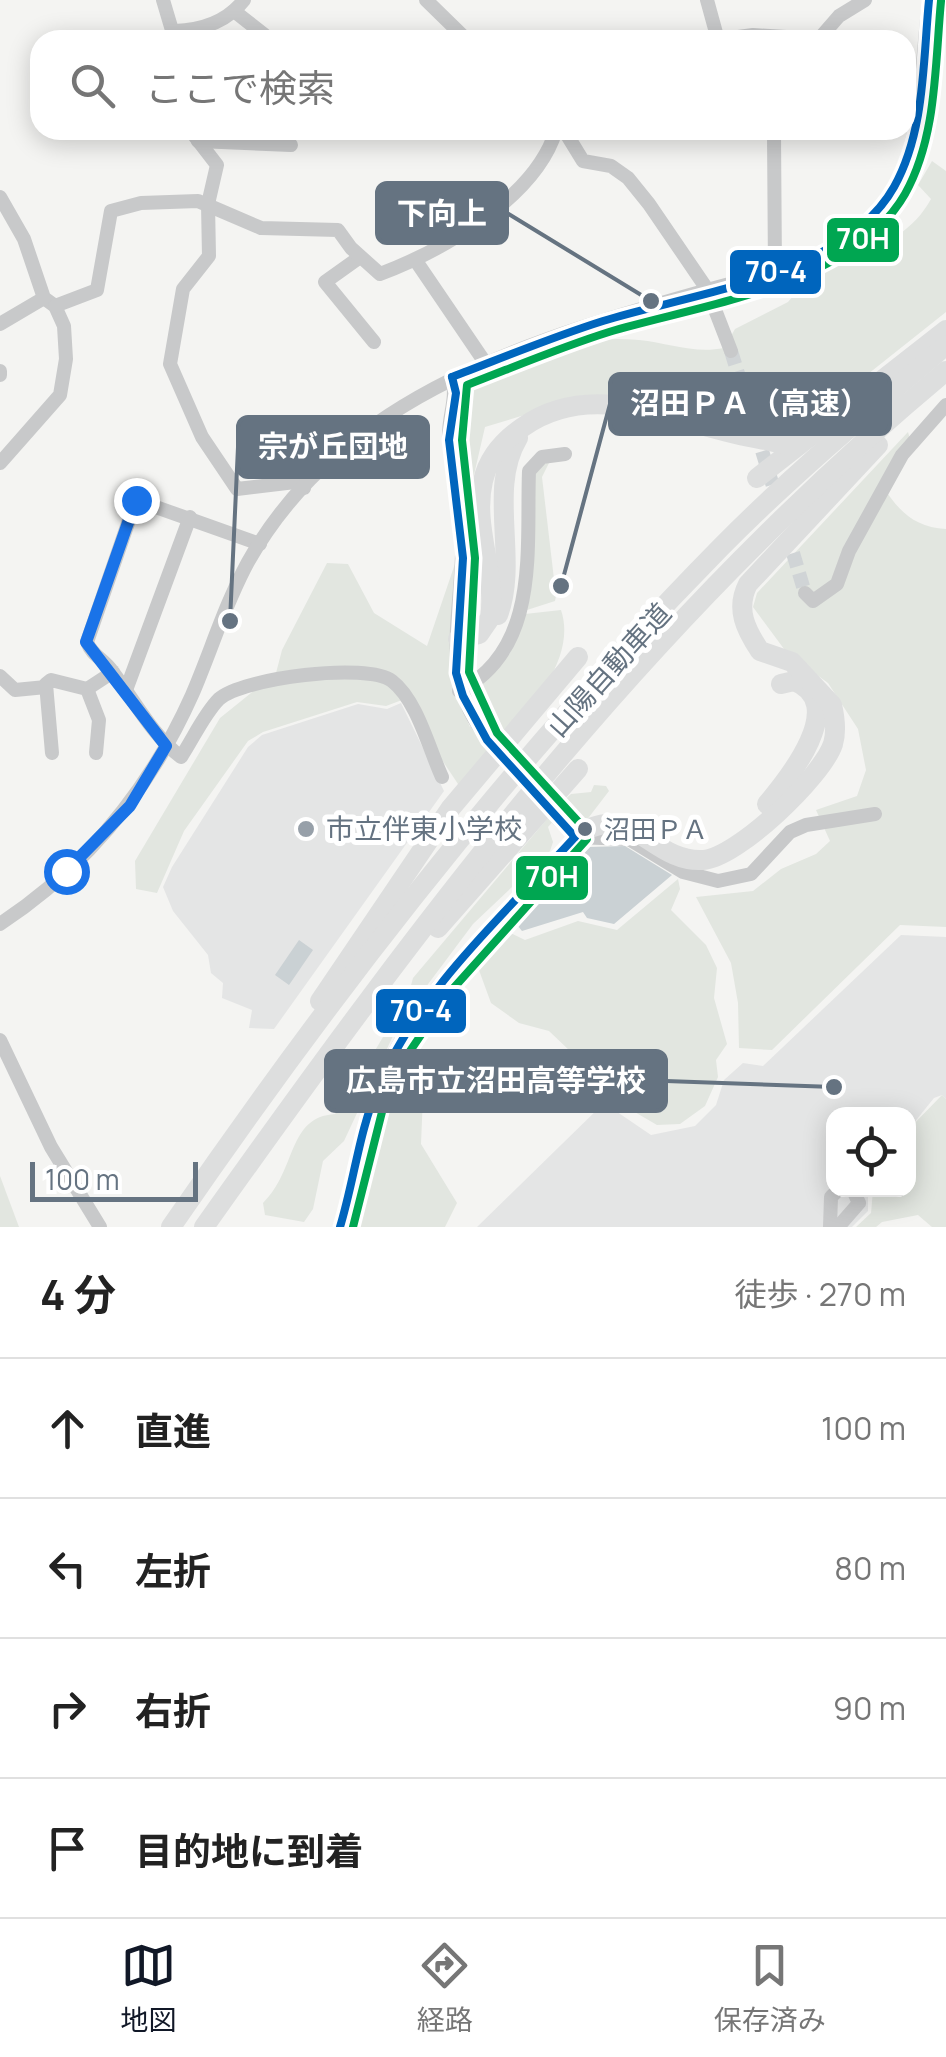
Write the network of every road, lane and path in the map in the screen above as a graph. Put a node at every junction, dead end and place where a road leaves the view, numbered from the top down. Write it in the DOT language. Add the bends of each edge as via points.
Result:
graph roads {
  1 [pos="163,0"];
  2 [pos="426,0"];
  3 [pos="708,0"];
  4 [pos="865,0"];
  5 [pos="929,0"];
  6 [pos="239,6"];
  7 [pos="172,30"];
  8 [pos="194,30"];
  9 [pos="262,30"];
  10 [pos="457,30"];
  11 [pos="715,30"];
  12 [pos="826,30"];
  13 [pos="916,101"];
  14 [pos="197,140"];
  15 [pos="237,140"];
  16 [pos="551,140"];
  17 [pos="570,140"];
  18 [pos="774,140"];
  19 [pos="911,140"];
  20 [pos="291,145"];
  21 [pos="0,197"];
  22 [pos="208,204"];
  23 [pos="360,257"];
  24 [pos="416,261"];
  25 [pos="775,272"];
  26 [pos="708,289"];
  27 [pos="50,302"];
  28 [pos="0,324"];
  29 [pos="946,330"];
  30 [pos="374,342"];
  31 [pos="946,346"];
  32 [pos="731,351"];
  33 [pos="486,364"];
  34 [pos="946,371"];
  35 [pos="452,377"];
  36 [pos="946,383"];
  37 [pos="946,405"];
  38 [pos="798,445"];
  39 [pos="565,454"];
  40 [pos="0,463"];
  41 [pos="776,463"];
  42 [pos="757,478"];
  43 [pos="304,488"];
  44 [pos="190,516"];
  45 [pos="506,522"];
  46 [pos="482,524"];
  47 [pos="260,544"];
  48 [pos="508,550"];
  49 [pos="486,553"];
  50 [pos="806,593"];
  51 [pos="458,640"];
  52 [pos="578,657"];
  53 [pos="113,672"];
  54 [pos="0,676"];
  55 [pos="781,684"];
  56 [pos="46,687"];
  57 [pos="87,689"];
  58 [pos="126,690"];
  59 [pos="459,691"];
  60 [pos="825,720"];
  61 [pos="483,732"];
  62 [pos="166,746"];
  63 [pos="52,753"];
  64 [pos="96,753"];
  65 [pos="578,768"];
  66 [pos="442,776"];
  67 [pos="875,814"];
  68 [pos="558,819"];
  69 [pos="575,837"];
  70 [pos="0,924"];
  71 [pos="0,1040"];
  72 [pos="330,1051"];
  73 [pos="210,1170"];
  74 [pos="831,1197"];
  75 [pos="856,1197"];
  76 [pos="100,1227"];
  77 [pos="171,1227"];
  78 [pos="204,1227"];
  79 [pos="340,1227"];
  80 [pos="834,1227"];
  1 -- 7 [label="street"];
  2 -- 10 [label="street"];
  3 -- 11 [label="street"];
  4 -- 12 [label="street"];
  5 -- 13 [label="street"];
  6 -- 8 [label="street"];
  6 -- 9 [label="street"];
  14 -- 22 [label="street" via="217,166"];
  15 -- 20 [label="street"];
  16 -- 24 [label="street" via="536,167 480,224"];
  17 -- 26 [label="street" via="584,161 628,178"];
  18 -- 25 [label="street"];
  19 -- 25 [label="street" via="888,202 874,218 824,254"];
  21 -- 27 [label="street"];
  22 -- 23 [label="street" via="262,228 338,230"];
  22 -- 27 [label="street" via="168,200 110,211 97,290"];
  22 -- 43 [label="street" via="209,256 182,289 170,364 202,437 236,489 295,482"];
  23 -- 24 [label="street" via="380,274"];
  23 -- 30 [label="street" via="324,282"];
  24 -- 33 [label="street"];
  25 -- 26 [label="street"];
  26 -- 32 [label="street"];
  26 -- 33 [label="street"];
  27 -- 28 [label="street"];
  27 -- 40 [label="street" via="64,326 60,395"];
  29 -- 38 [label="highway"];
  31 -- 73 [label="highway, 山陽自動車道" via="722,546 590,688 408,909"];
  33 -- 35 [label="street"];
  34 -- 72 [label="highway, 山陽自動車道" via="816,484 659,641 479,853"];
  35 -- 43 [label="street" via="400,406"];
  35 -- 51 [label="street" via="449,440 462,527"];
  36 -- 60 [label="highway" via="846,478 748,584 742,599 745,623 760,651 800,670 826,695"];
  37 -- 50 [label="street" via="902,456 836,584 812,602"];
  38 -- 41 [label="highway"];
  38 -- 46 [label="highway" via="707,430 629,406 570,406 526,424 495,454 481,489"];
  39 -- 59 [label="street" via="542,457 528,470 527,582 519,621 495,660"];
  41 -- 42 [label="highway"];
  41 -- 45 [label="highway" via="765,445 628,410 582,408 544,420 518,439 507,466"];
  43 -- 47 [label="street"];
  44 -- 47 [label="street"];
  44 -- 53 [label="street" via="136,500 86,642"];
  44 -- 58 [label="street"];
  45 -- 46 [label="street" via="497,532"];
  45 -- 48 [label="highway"];
  46 -- 49 [label="highway"];
  47 -- 62 [label="street"];
  48 -- 49 [label="street" via="495,542"];
  48 -- 51 [label="highway" via="494,624 479,638"];
  49 -- 51 [label="highway" via="490,618 478,634"];
  51 -- 59 [label="street"];
  52 -- 73 [label="highway" via="450,809"];
  53 -- 57 [label="street"];
  53 -- 58 [label="street"];
  54 -- 56 [label="street" via="15,690"];
  55 -- 60 [label="highway" via="802,685"];
  56 -- 57 [label="street" via="51,680"];
  56 -- 63 [label="street"];
  57 -- 64 [label="street" via="99,720"];
  58 -- 62 [label="street"];
  59 -- 61 [label="street"];
  60 -- 69 [label="highway" via="818,751 720,850 679,851 612,818 592,822"];
  62 -- 66 [label="street" via="181,758 217,701 253,684 374,672 402,692"];
  62 -- 70 [label="street" via="106,832"];
  65 -- 72 [label="highway"];
  67 -- 69 [label="street" via="806,825 790,832 751,874 718,882 683,872 629,839"];
  68 -- 69 [label="street"];
  69 -- 79 [label="street" via="476,938 396,1051 363,1127"];
  71 -- 76 [label="street" via="34,1116"];
  72 -- 78 [label="highway, 山陽自動車道"];
  73 -- 77 [label="highway, 山陽自動車道"];
  74 -- 80 [label="street"];
  75 -- 80 [label="street" via="859,1203"];
}
